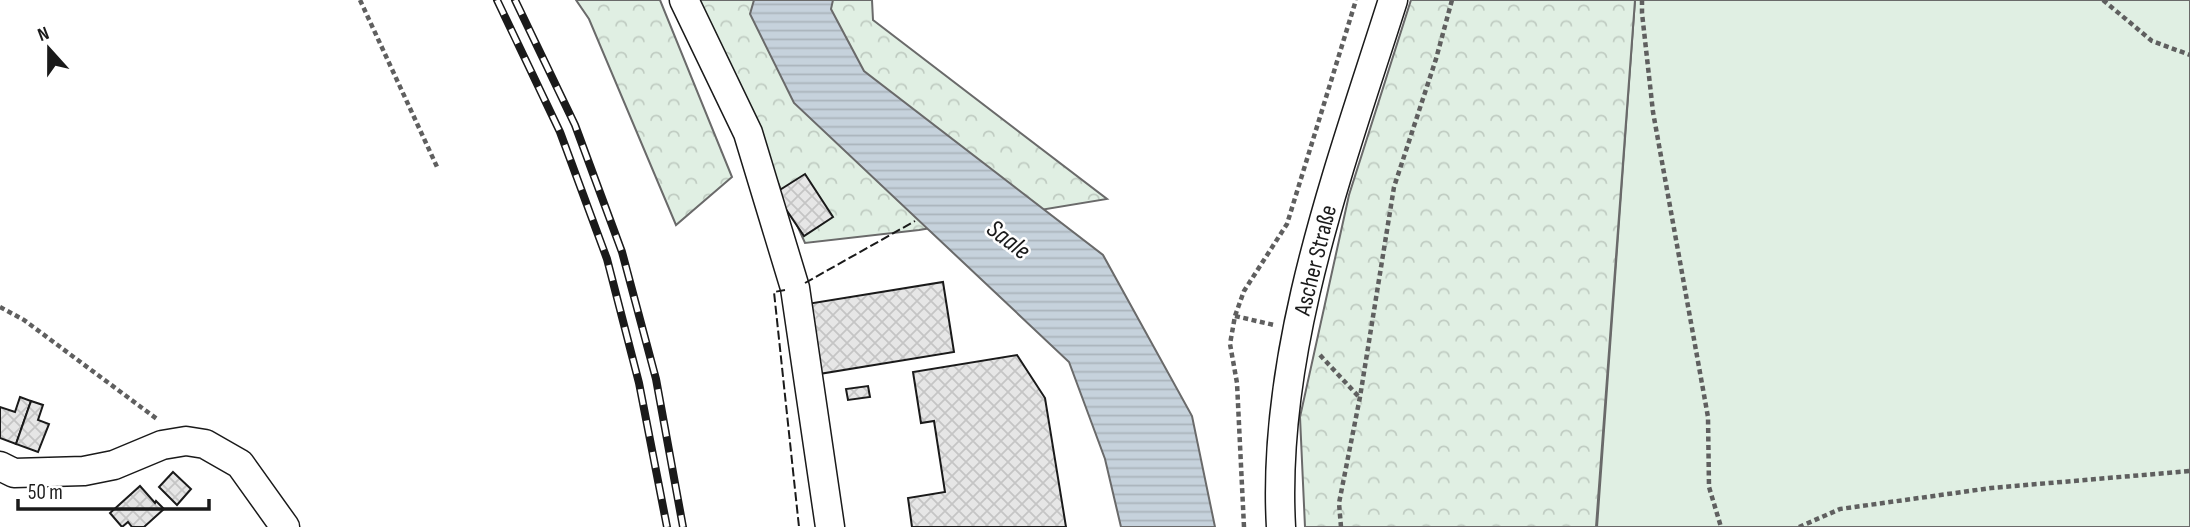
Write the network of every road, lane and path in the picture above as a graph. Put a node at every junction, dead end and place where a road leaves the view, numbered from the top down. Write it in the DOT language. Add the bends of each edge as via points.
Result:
graph roads {
  1 [pos="360,0"];
  2 [pos="684,0"];
  3 [pos="1356,0"];
  4 [pos="1393,0"];
  5 [pos="1452,0"];
  6 [pos="1642,0"];
  7 [pos="2103,0"];
  8 [pos="2190,55"];
  9 [pos="438,169"];
  10 [pos="0,307"];
  11 [pos="1235,316"];
  12 [pos="1297,330"];
  13 [pos="1360,397"];
  14 [pos="195,442"];
  15 [pos="0,466"];
  16 [pos="2190,471"];
  17 [pos="285,527"];
  18 [pos="830,527"];
  19 [pos="1244,527"];
  20 [pos="1281,527"];
  21 [pos="1341,527"];
  22 [pos="1721,527"];
  23 [pos="1799,527"];
  1 -- 9 [label="path"];
  2 -- 18 [label="street" via="748,133 795,288"];
  3 -- 11 [label="path" via="1287,224 1244,291"];
  4 -- 12 [label="street, Ascher Straße" via="1330,199"];
  5 -- 13 [label="path" via="1394,187"];
  6 -- 22 [label="path" via="1653,112 1708,417 1709,487"];
  7 -- 8 [label="path" via="2152,41"];
  10 -- 14 [label="path"];
  11 -- 12 [label="path"];
  11 -- 19 [label="path" via="1230,344 1237,383"];
  12 -- 13 [label="path"];
  12 -- 20 [label="street, Ascher Straße" via="1283,411"];
  13 -- 21 [label="path" via="1339,503"];
  14 -- 15 [label="street" via="162,445 114,465 85,471 14,473"];
  14 -- 17 [label="street" via="240,464"];
  16 -- 23 [label="path" via="1991,488 1840,509"];
}
